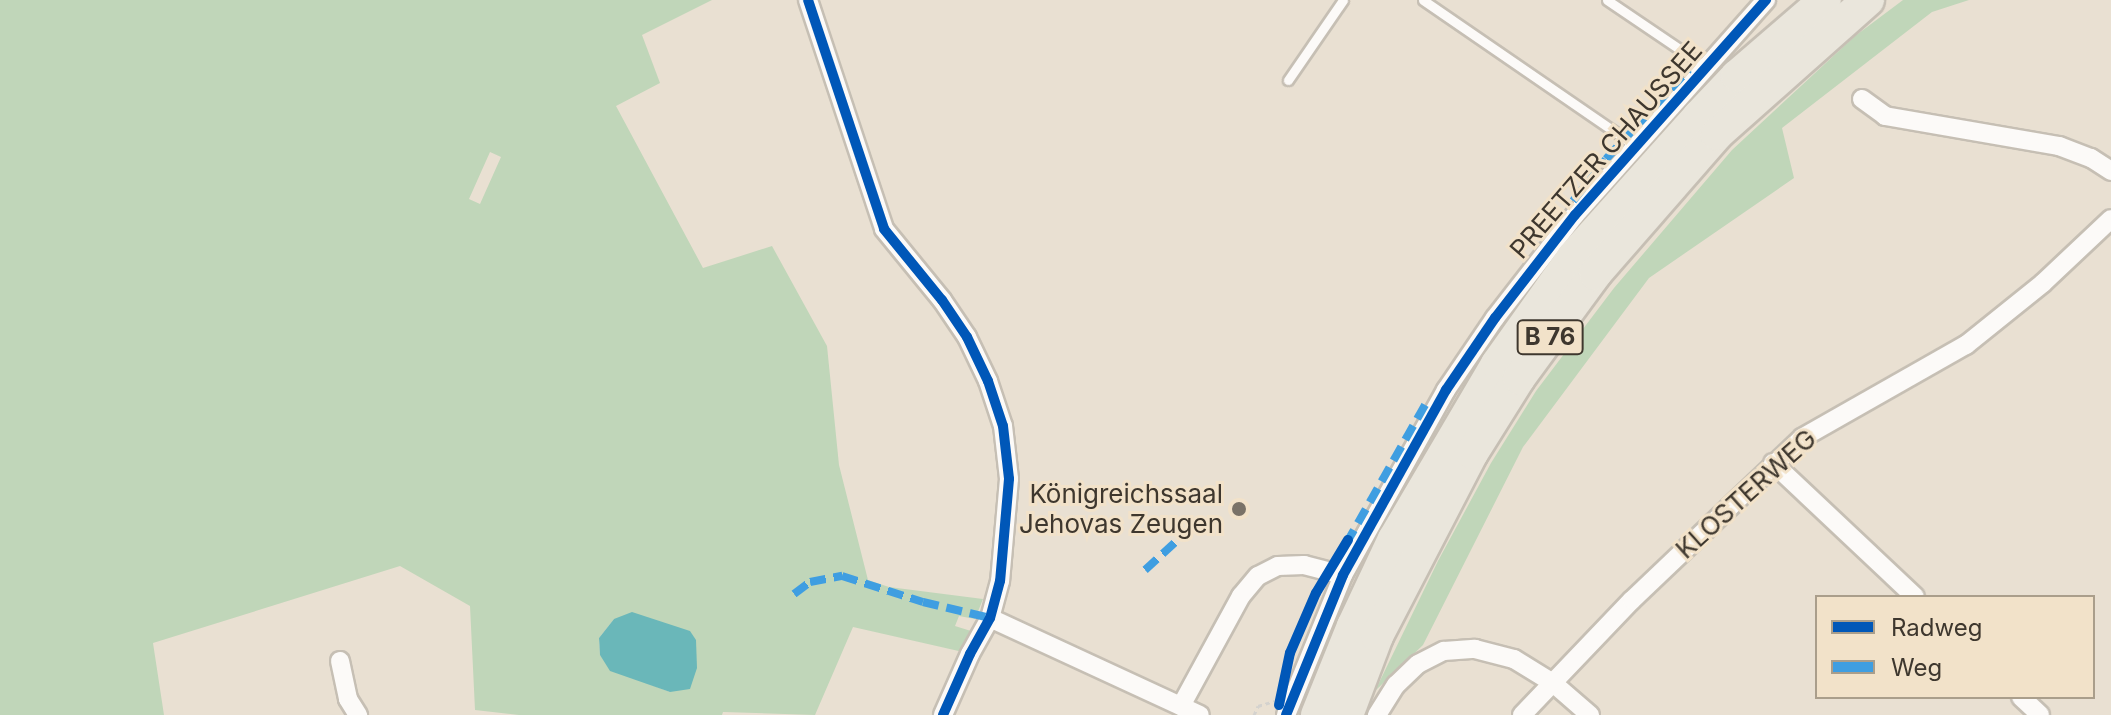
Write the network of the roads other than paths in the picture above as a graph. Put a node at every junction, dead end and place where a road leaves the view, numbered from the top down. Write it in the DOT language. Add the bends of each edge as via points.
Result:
graph roads {
  1 [pos="808,0"];
  2 [pos="1343,0"];
  3 [pos="1423,0"];
  4 [pos="1607,0"];
  5 [pos="1766,0"];
  6 [pos="1825,0"];
  7 [pos="1868,0"];
  8 [pos="1706,67"];
  9 [pos="1288,80"];
  10 [pos="1862,99"];
  11 [pos="1634,145"];
  12 [pos="2111,171"];
  13 [pos="2111,219"];
  14 [pos="1773,463"];
  15 [pos="1343,575"];
  16 [pos="1913,595"];
  17 [pos="990,618"];
  18 [pos="340,661"];
  19 [pos="1553,683"];
  20 [pos="2023,699"];
  21 [pos="1181,706"];
  22 [pos="1284,707"];
  23 [pos="358,715"];
  24 [pos="943,715"];
  25 [pos="1200,715"];
  26 [pos="1317,715"];
  27 [pos="1347,715"];
  28 [pos="1377,715"];
  29 [pos="1522,715"];
  30 [pos="1590,715"];
  31 [pos="2040,715"];
  1 -- 17 [label="street" via="884,229 967,337 1003,426 1009,479 1000,581"];
  2 -- 9 [label="lane"];
  3 -- 11 [label="lane"];
  4 -- 8 [label="lane"];
  5 -- 8 [label="street, PREETZER CHAUSSEE"];
  6 -- 26 [label="highway, PREETZER CHAUSSEE / B 76" via="1737,76 1573,257 1497,364 1394,539"];
  7 -- 27 [label="highway, B 76" via="1717,134 1595,274 1472,453 1417,552"];
  8 -- 11 [label="street, PREETZER CHAUSSEE"];
  10 -- 12 [label="street" via="1885,116 2059,146"];
  11 -- 15 [label="street, PREETZER CHAUSSEE" via="1535,264 1446,390"];
  13 -- 14 [label="street, KLOSTERWEG" via="1966,345 1833,419"];
  14 -- 16 [label="street"];
  14 -- 19 [label="street, KLOSTERWEG"];
  15 -- 21 [label="street" via="1304,565 1278,566 1258,576 1241,596"];
  15 -- 22 [label="street, PREETZER CHAUSSEE"];
  17 -- 21 [label="street"];
  17 -- 24 [label="street"];
  18 -- 23 [label="street" via="348,699"];
  19 -- 28 [label="street" via="1491,650 1444,651 1404,675"];
  19 -- 29 [label="street, KLOSTERWEG"];
  19 -- 30 [label="street"];
  20 -- 31 [label="street"];
  21 -- 25 [label="street"];
}
